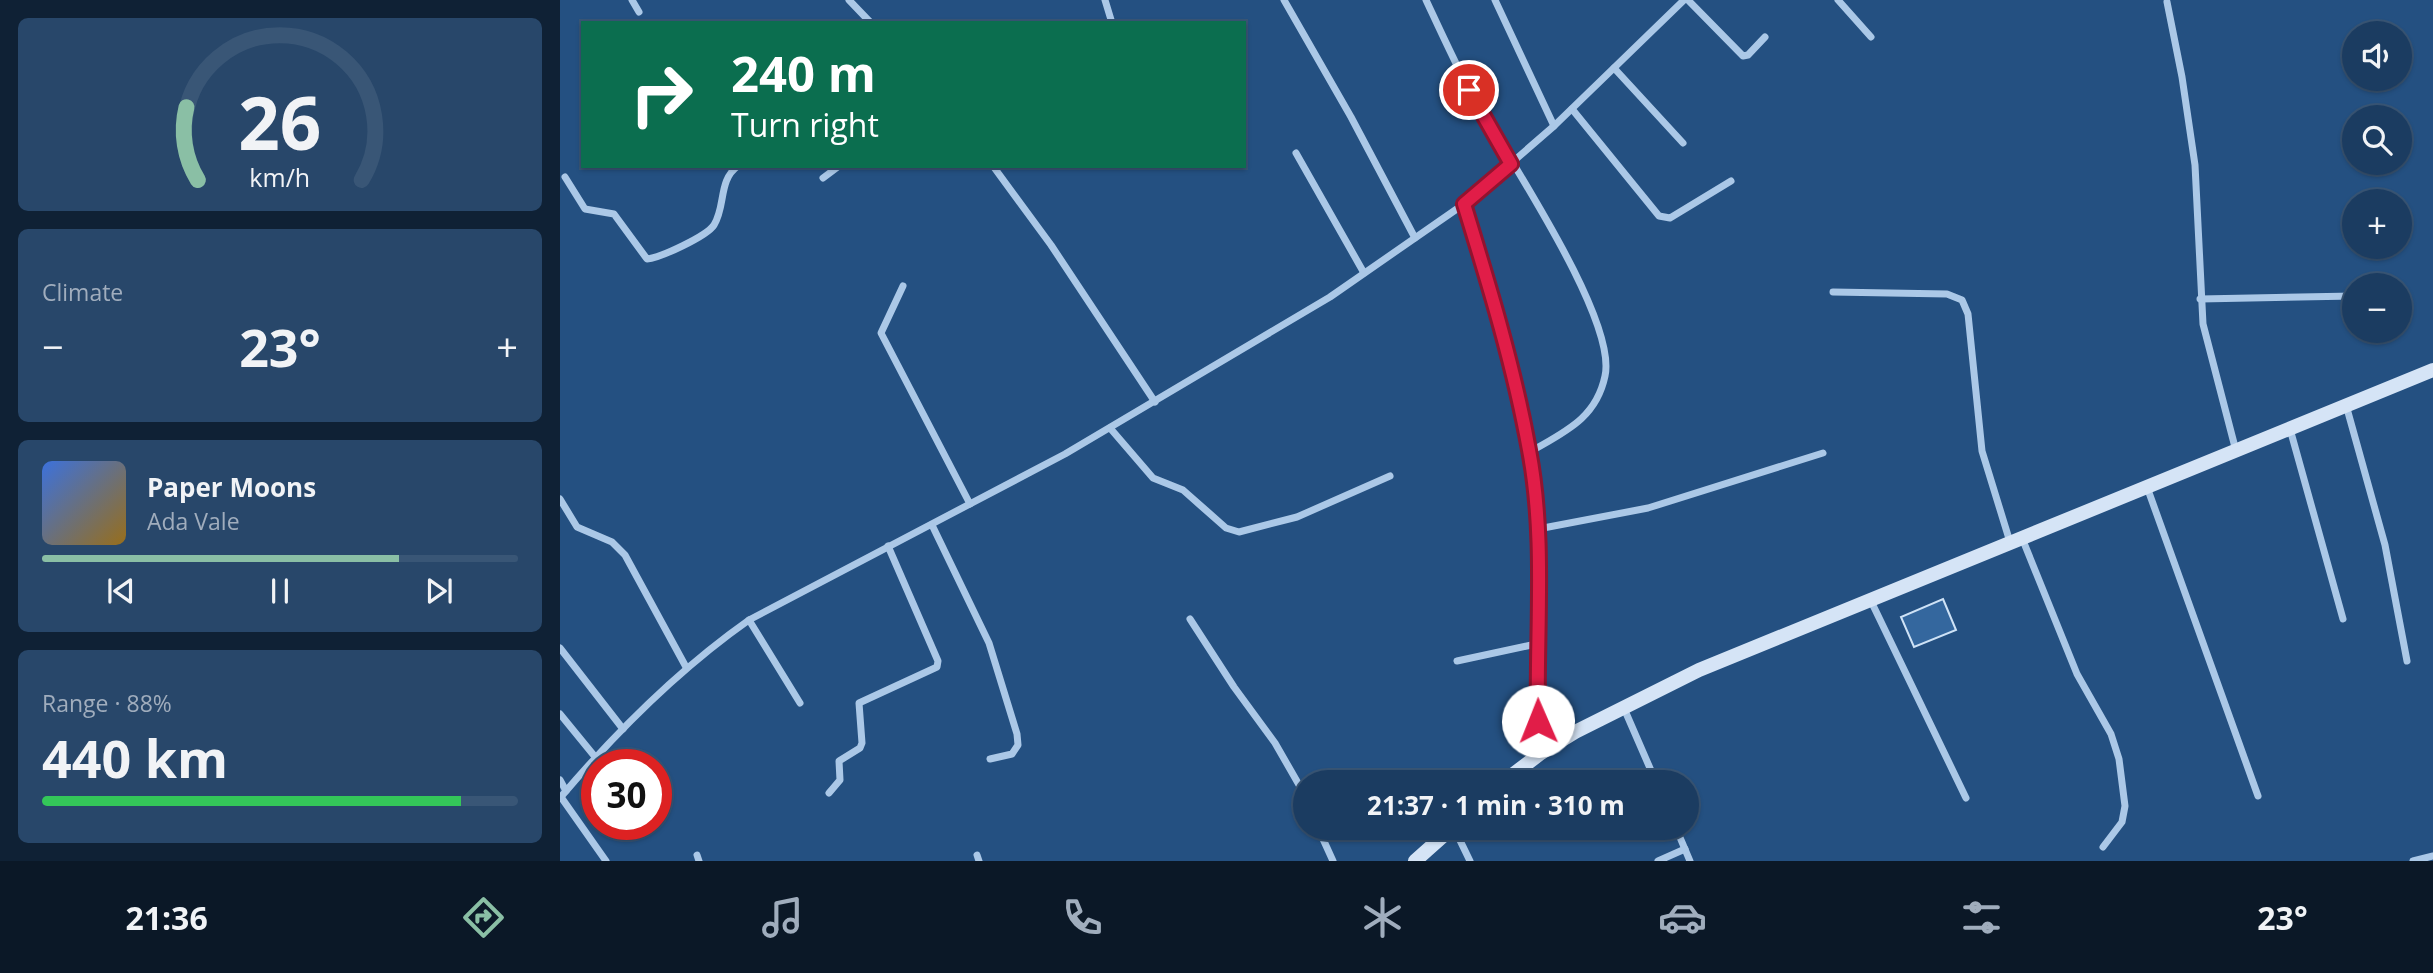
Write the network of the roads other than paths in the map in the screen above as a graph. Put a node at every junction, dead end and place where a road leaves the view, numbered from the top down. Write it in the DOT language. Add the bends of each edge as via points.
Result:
graph roads {
  1 [pos="632,0"];
  2 [pos="849,0"];
  3 [pos="1105,0"];
  4 [pos="1284,0"];
  5 [pos="1426,0"];
  6 [pos="1495,0"];
  7 [pos="1686,0"];
  8 [pos="1838,0"];
  9 [pos="2167,2"];
  10 [pos="639,12"];
  11 [pos="869,21"];
  12 [pos="1111,21"];
  13 [pos="1765,37"];
  14 [pos="1871,37"];
  15 [pos="1614,68"];
  16 [pos="1572,109"];
  17 [pos="1554,126"];
  18 [pos="1683,143"];
  19 [pos="1296,153"];
  20 [pos="1511,164"];
  21 [pos="736,168"];
  22 [pos="836,168"];
  23 [pos="994,168"];
  24 [pos="565,177"];
  25 [pos="823,178"];
  26 [pos="1731,181"];
  27 [pos="1464,204"];
  28 [pos="1415,238"];
  29 [pos="1364,273"];
  30 [pos="903,286"];
  31 [pos="1833,292"];
  32 [pos="2342,296"];
  33 [pos="2200,299"];
  34 [pos="2433,370"];
  35 [pos="1155,402"];
  36 [pos="2346,405"];
  37 [pos="1110,428"];
  38 [pos="2290,429"];
  39 [pos="1530,452"];
  40 [pos="2236,452"];
  41 [pos="1823,453"];
  42 [pos="1390,476"];
  43 [pos="2147,487"];
  44 [pos="560,499"];
  45 [pos="970,504"];
  46 [pos="932,525"];
  47 [pos="1538,529"];
  48 [pos="2016,540"];
  49 [pos="888,546"];
  50 [pos="1870,598"];
  51 [pos="1190,619"];
  52 [pos="2343,619"];
  53 [pos="749,620"];
  54 [pos="1536,644"];
  55 [pos="560,650"];
  56 [pos="2407,660"];
  57 [pos="1457,661"];
  58 [pos="686,667"];
  59 [pos="800,703"];
  60 [pos="1623,706"];
  61 [pos="560,714"];
  62 [pos="623,729"];
  63 [pos="589,749"];
  64 [pos="604,749"];
  65 [pos="1541,752"];
  66 [pos="990,759"];
  67 [pos="1518,770"];
  68 [pos="1651,770"];
  69 [pos="581,774"];
  70 [pos="1293,774"];
  71 [pos="560,780"];
  72 [pos="829,793"];
  73 [pos="562,795"];
  74 [pos="2259,796"];
  75 [pos="1966,798"];
  76 [pos="1323,840"];
  77 [pos="1439,840"];
  78 [pos="1459,840"];
  79 [pos="1681,840"];
  80 [pos="2103,847"];
  81 [pos="1685,849"];
  82 [pos="2433,856"];
  83 [pos="606,861"];
  84 [pos="1333,861"];
  85 [pos="1415,861"];
  86 [pos="1470,861"];
  87 [pos="1658,861"];
  88 [pos="1690,861"];
  89 [pos="2413,861"];
  1 -- 10 [label="street"];
  2 -- 11 [label="street"];
  3 -- 12 [label="street"];
  4 -- 28 [label="street"];
  5 -- 20 [label="street"];
  6 -- 17 [label="street"];
  7 -- 13 [label="street" via="1743,56"];
  7 -- 15 [label="street"];
  8 -- 14 [label="street"];
  9 -- 33 [label="street" via="2195,165"];
  15 -- 16 [label="street"];
  15 -- 18 [label="street"];
  16 -- 17 [label="street"];
  16 -- 26 [label="street" via="1660,216 1670,218"];
  17 -- 20 [label="street"];
  19 -- 29 [label="street"];
  20 -- 27 [label="street"];
  20 -- 39 [label="street" via="1549,221 1607,356 1596,402 1581,422"];
  21 -- 24 [label="street" via="728,175 713,226 647,259 614,214 585,209"];
  22 -- 25 [label="street"];
  23 -- 35 [label="street"];
  27 -- 28 [label="street"];
  27 -- 39 [label="street" via="1495,305"];
  28 -- 29 [label="street"];
  29 -- 35 [label="street"];
  30 -- 45 [label="street" via="881,333"];
  31 -- 48 [label="street" via="1947,294 1965,305 1982,451"];
  32 -- 33 [label="street"];
  33 -- 40 [label="street" via="2209,356"];
  34 -- 36 [label="main road"];
  35 -- 37 [label="street"];
  36 -- 38 [label="main road"];
  36 -- 56 [label="street" via="2385,545"];
  37 -- 42 [label="street" via="1153,478 1183,490 1226,528 1239,532 1297,517"];
  37 -- 45 [label="street"];
  38 -- 40 [label="main road"];
  38 -- 52 [label="street"];
  39 -- 47 [label="street"];
  40 -- 43 [label="main road"];
  41 -- 47 [label="street" via="1648,508"];
  43 -- 48 [label="main road"];
  43 -- 74 [label="street"];
  44 -- 58 [label="street" via="577,527 612,542 625,555"];
  45 -- 46 [label="street"];
  46 -- 49 [label="street"];
  46 -- 66 [label="street" via="989,643 1017,734 1018,745 1012,754"];
  47 -- 54 [label="street"];
  48 -- 50 [label="main road"];
  48 -- 80 [label="street" via="2077,674 2111,734 2119,760 2123,814 2116,833"];
  49 -- 53 [label="street"];
  49 -- 72 [label="street" via="937,667 859,703 862,743 839,761 840,780"];
  50 -- 60 [label="main road"];
  50 -- 75 [label="street"];
  51 -- 70 [label="street"];
  53 -- 58 [label="street"];
  53 -- 59 [label="street"];
  54 -- 57 [label="street"];
  54 -- 65 [label="street"];
  55 -- 62 [label="street"];
  58 -- 62 [label="street"];
  60 -- 65 [label="main road"];
  60 -- 68 [label="street"];
  61 -- 63 [label="street"];
  62 -- 64 [label="street"];
  65 -- 67 [label="main road"];
  69 -- 73 [label="street"];
  71 -- 73 [label="street"];
  73 -- 83 [label="street"];
  76 -- 84 [label="street"];
  77 -- 85 [label="main road"];
  78 -- 86 [label="street"];
  79 -- 81 [label="street"];
  81 -- 87 [label="street"];
  81 -- 88 [label="street"];
  82 -- 89 [label="street"];
}
